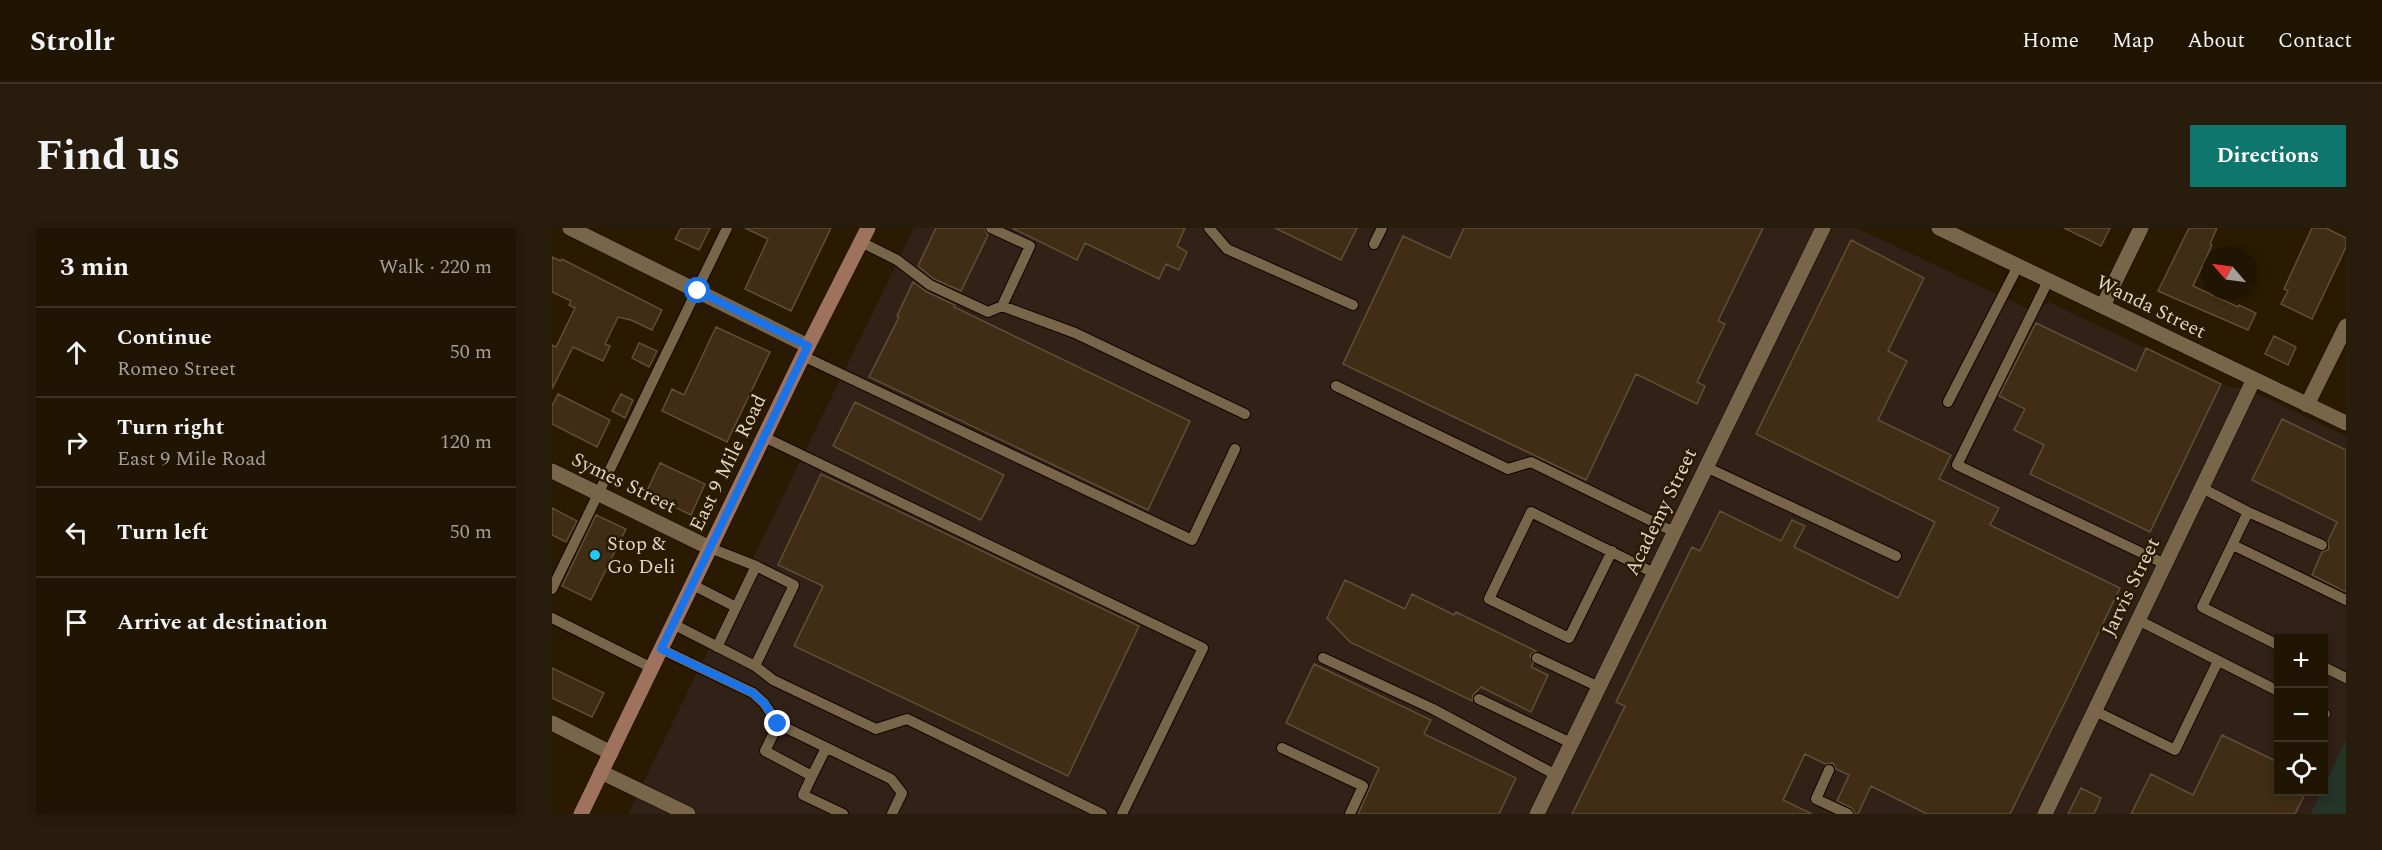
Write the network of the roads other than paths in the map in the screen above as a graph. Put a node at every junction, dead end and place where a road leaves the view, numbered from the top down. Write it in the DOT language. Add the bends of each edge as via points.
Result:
graph roads {
  1 [pos="570,228"];
  2 [pos="727,228"];
  3 [pos="868,228"];
  4 [pos="991,228"];
  5 [pos="1209,228"];
  6 [pos="1382,228"];
  7 [pos="1823,228"];
  8 [pos="1939,228"];
  9 [pos="2141,228"];
  10 [pos="861,242"];
  11 [pos="1374,244"];
  12 [pos="2018,266"];
  13 [pos="2048,281"];
  14 [pos="698,291"];
  15 [pos="1353,305"];
  16 [pos="1002,306"];
  17 [pos="2103,306"];
  18 [pos="2346,326"];
  19 [pos="806,351"];
  20 [pos="2254,379"];
  21 [pos="1336,386"];
  22 [pos="1947,402"];
  23 [pos="2307,405"];
  24 [pos="1245,414"];
  25 [pos="2346,423"];
  26 [pos="764,437"];
  27 [pos="1235,449"];
  28 [pos="1706,467"];
  29 [pos="552,471"];
  30 [pos="2202,488"];
  31 [pos="598,494"];
  32 [pos="2248,512"];
  33 [pos="1674,532"];
  34 [pos="2322,544"];
  35 [pos="2233,545"];
  36 [pos="710,548"];
  37 [pos="1612,552"];
  38 [pos="1896,556"];
  39 [pos="2165,564"];
  40 [pos="756,566"];
  41 [pos="1654,573"];
  42 [pos="693,585"];
  43 [pos="552,589"];
  44 [pos="2346,600"];
  45 [pos="736,607"];
  46 [pos="552,618"];
  47 [pos="2138,620"];
  48 [pos="673,624"];
  49 [pos="2274,643"];
  50 [pos="717,647"];
  51 [pos="661,649"];
  52 [pos="1323,658"];
  53 [pos="1537,658"];
  54 [pos="2218,661"];
  55 [pos="755,666"];
  56 [pos="652,668"];
  57 [pos="2328,669"];
  58 [pos="2346,678"];
  59 [pos="1599,687"];
  60 [pos="2274,689"];
  61 [pos="1479,699"];
  62 [pos="2095,711"];
  63 [pos="552,723"];
  64 [pos="778,724"];
  65 [pos="1571,743"];
  66 [pos="826,748"];
  67 [pos="1282,748"];
  68 [pos="611,753"];
  69 [pos="1829,770"];
  70 [pos="601,772"];
  71 [pos="1556,775"];
  72 [pos="812,776"];
  73 [pos="581,814"];
  74 [pos="688,814"];
  75 [pos="843,814"];
  76 [pos="892,814"];
  77 [pos="1102,814"];
  78 [pos="1122,814"];
  79 [pos="1350,814"];
  80 [pos="1537,814"];
  81 [pos="1848,814"];
  82 [pos="2045,814"];
  1 -- 14 [label="street"];
  2 -- 14 [label="lane"];
  3 -- 10 [label="main road, East 9 Mile Road"];
  4 -- 16 [label="lane" via="1030,246"];
  5 -- 15 [label="lane" via="1227,249"];
  6 -- 11 [label="lane"];
  7 -- 28 [label="street, Academy Street"];
  8 -- 12 [label="street, Wanda Street"];
  9 -- 17 [label="street"];
  10 -- 16 [label="lane" via="897,260 930,285 988,312"];
  10 -- 19 [label="main road, East 9 Mile Road"];
  12 -- 13 [label="street, Wanda Street"];
  12 -- 22 [label="lane"];
  13 -- 17 [label="street, Wanda Street"];
  13 -- 39 [label="lane" via="1957,465"];
  14 -- 19 [label="street"];
  14 -- 31 [label="lane"];
  16 -- 24 [label="lane" via="1075,333"];
  17 -- 20 [label="street, Wanda Street"];
  18 -- 23 [label="street"];
  19 -- 26 [label="main road, East 9 Mile Road"];
  19 -- 27 [label="lane" via="1192,540"];
  20 -- 23 [label="street, Wanda Street"];
  20 -- 30 [label="street, Jarvis Street"];
  21 -- 33 [label="lane" via="1508,469 1531,462"];
  23 -- 25 [label="street, Wanda Street"];
  26 -- 36 [label="main road, East 9 Mile Road"];
  26 -- 78 [label="lane" via="1203,648"];
  28 -- 33 [label="street, Academy Street"];
  28 -- 38 [label="lane"];
  29 -- 31 [label="street, Symes Street"];
  30 -- 32 [label="lane"];
  30 -- 39 [label="street, Jarvis Street"];
  31 -- 36 [label="street, Symes Street"];
  31 -- 43 [label="lane"];
  32 -- 34 [label="lane"];
  32 -- 35 [label="lane"];
  33 -- 41 [label="street, Academy Street"];
  35 -- 44 [label="lane"];
  35 -- 49 [label="lane" via="2202,607"];
  36 -- 40 [label="lane"];
  36 -- 42 [label="main road, East 9 Mile Road"];
  37 -- 37 [label="lane" via="1531,512 1489,599 1569,638"];
  37 -- 41 [label="lane"];
  39 -- 47 [label="street, Jarvis Street"];
  40 -- 45 [label="lane"];
  40 -- 55 [label="lane" via="794,585"];
  41 -- 59 [label="street, Academy Street"];
  42 -- 45 [label="lane"];
  42 -- 48 [label="main road, East 9 Mile Road"];
  45 -- 50 [label="lane"];
  46 -- 56 [label="lane"];
  47 -- 54 [label="lane"];
  47 -- 62 [label="street, Jarvis Street"];
  48 -- 50 [label="lane"];
  48 -- 51 [label="main road, East 9 Mile Road"];
  50 -- 55 [label="lane"];
  51 -- 56 [label="main road, East 9 Mile Road"];
  51 -- 64 [label="lane" via="753,693"];
  52 -- 71 [label="lane" via="1433,709"];
  53 -- 59 [label="lane"];
  54 -- 60 [label="lane"];
  54 -- 62 [label="lane" via="2175,750"];
  55 -- 77 [label="lane" via="773,680 876,729 907,719"];
  56 -- 68 [label="main road, East 9 Mile Road"];
  57 -- 58 [label="lane"];
  59 -- 65 [label="street, Academy Street"];
  61 -- 65 [label="lane"];
  62 -- 82 [label="street, Jarvis Street"];
  63 -- 68 [label="street"];
  64 -- 66 [label="lane"];
  64 -- 72 [label="lane" via="765,751"];
  65 -- 71 [label="street, Academy Street"];
  66 -- 72 [label="lane"];
  66 -- 76 [label="lane" via="891,779 902,793"];
  67 -- 79 [label="lane" via="1363,786"];
  68 -- 70 [label="main road, East 9 Mile Road"];
  69 -- 81 [label="lane" via="1816,799"];
  70 -- 73 [label="main road, East 9 Mile Road"];
  70 -- 74 [label="street"];
  71 -- 80 [label="street, Academy Street"];
  72 -- 75 [label="lane" via="803,795"];
}
